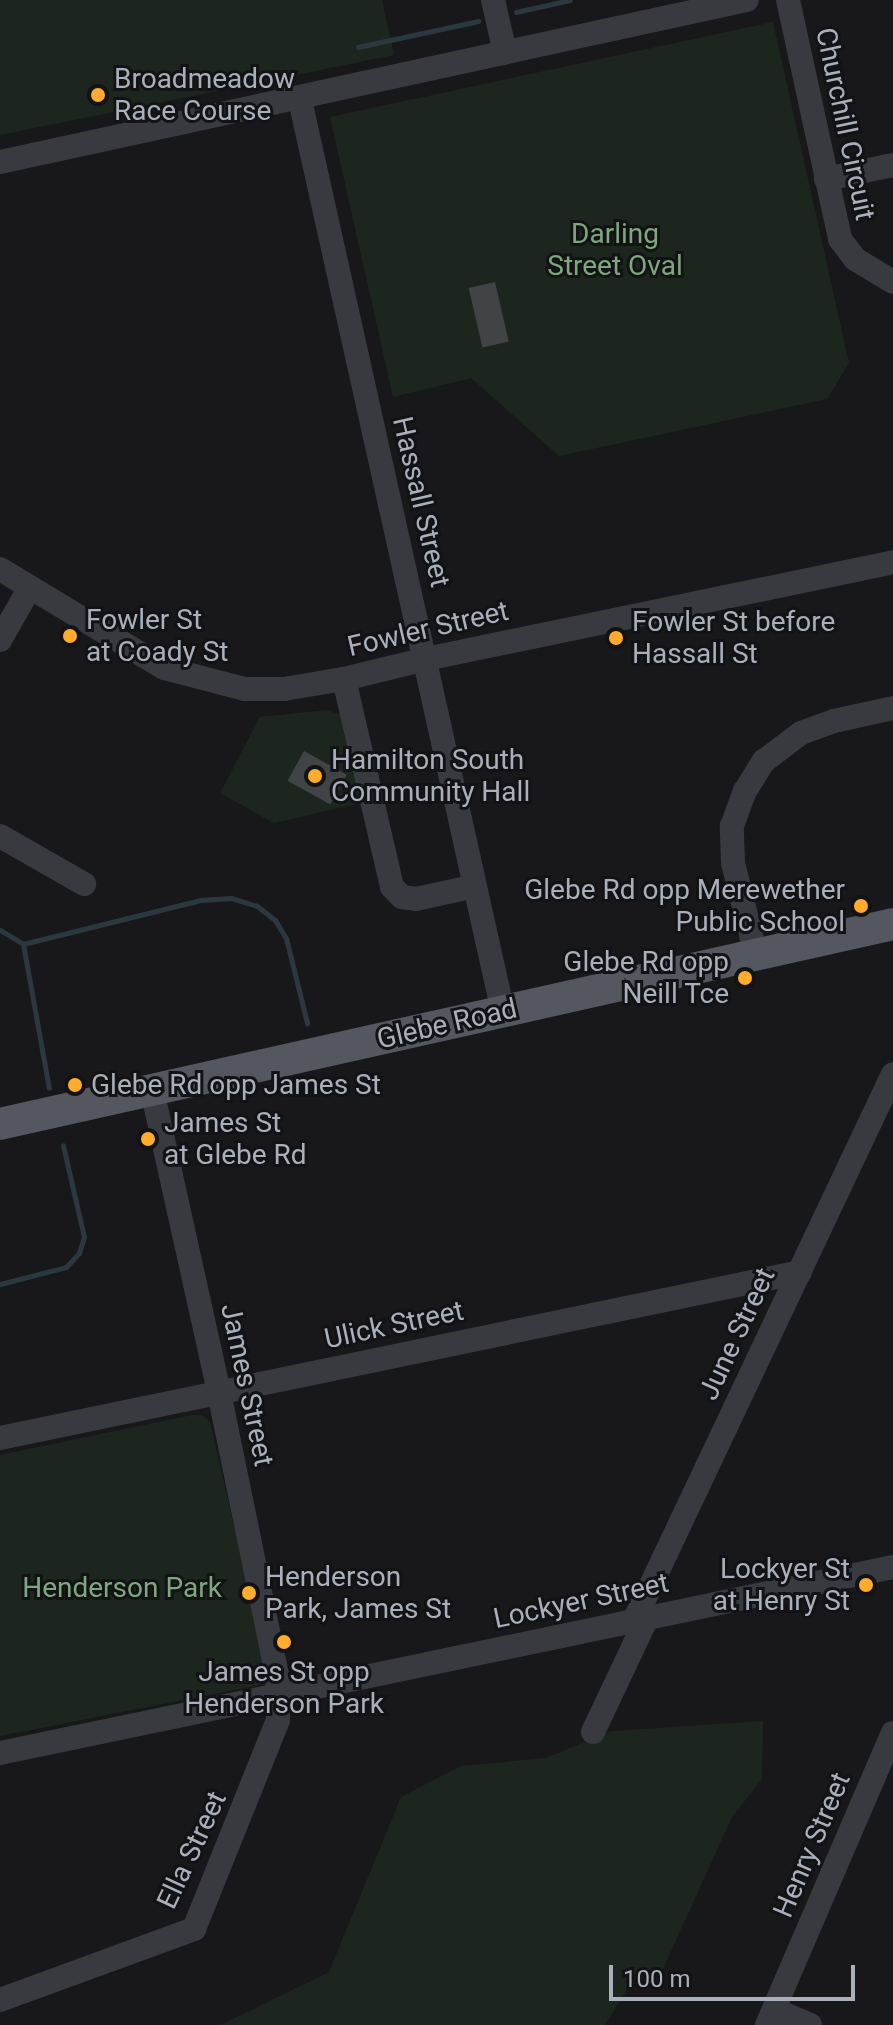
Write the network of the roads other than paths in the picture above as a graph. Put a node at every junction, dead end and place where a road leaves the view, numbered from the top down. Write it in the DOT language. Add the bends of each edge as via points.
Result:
graph roads {
  1 [pos="493,0"];
  2 [pos="747,0"];
  3 [pos="788,0"];
  4 [pos="505,53"];
  5 [pos="300,100"];
  6 [pos="0,162"];
  7 [pos="893,165"];
  8 [pos="826,179"];
  9 [pos="893,282"];
  10 [pos="893,562"];
  11 [pos="0,569"];
  12 [pos="29,589"];
  13 [pos="0,640"];
  14 [pos="426,659"];
  15 [pos="344,679"];
  16 [pos="893,708"];
  17 [pos="0,836"];
  18 [pos="84,884"];
  19 [pos="475,886"];
  20 [pos="893,924"];
  21 [pos="756,955"];
  22 [pos="503,1012"];
  23 [pos="893,1074"];
  24 [pos="152,1090"];
  25 [pos="0,1124"];
  26 [pos="800,1272"];
  27 [pos="219,1392"];
  28 [pos="0,1438"];
  29 [pos="893,1567"];
  30 [pos="640,1619"];
  31 [pos="279,1695"];
  32 [pos="593,1732"];
  33 [pos="893,1733"];
  34 [pos="0,1753"];
  35 [pos="0,2000"];
  36 [pos="771,2017"];
  37 [pos="810,2025"];
  1 -- 4 [label="street"];
  2 -- 4 [label="street"];
  3 -- 8 [label="street, Churchill Circuit"];
  4 -- 5 [label="street"];
  5 -- 6 [label="street"];
  5 -- 14 [label="street, Hassall Street"];
  7 -- 8 [label="street"];
  8 -- 9 [label="street, Churchill Circuit" via="840,239 855,259"];
  10 -- 14 [label="street, Fowler Street"];
  11 -- 12 [label="street, Fowler Street"];
  12 -- 13 [label="street"];
  12 -- 15 [label="street, Fowler Street" via="141,656 189,676 245,689"];
  14 -- 15 [label="street, Fowler Street"];
  14 -- 19 [label="street, Hassall Street"];
  15 -- 19 [label="street" via="392,887 402,897 416,899"];
  16 -- 21 [label="street" via="801,733 764,761 745,791 732,826 733,863"];
  17 -- 18 [label="street"];
  19 -- 22 [label="street, Hassall Street"];
  20 -- 21 [label="main road, Glebe Road"];
  21 -- 22 [label="main road, Glebe Road"];
  22 -- 24 [label="main road, Glebe Road"];
  23 -- 26 [label="street, June Street"];
  24 -- 25 [label="main road, Glebe Road"];
  24 -- 27 [label="street, James Street"];
  26 -- 27 [label="street, Ulick Street"];
  26 -- 30 [label="street, June Street"];
  27 -- 28 [label="street, Ulick Street"];
  27 -- 31 [label="street, James Street"];
  29 -- 30 [label="street, Lockyer Street"];
  30 -- 31 [label="street, Lockyer Street"];
  30 -- 32 [label="street, June Street"];
  31 -- 34 [label="street, Lockyer Street"];
  31 -- 35 [label="street, Ella Street" via="270,1747 194,1929"];
  33 -- 36 [label="street, Henry Street"];
  36 -- 37 [label="street"];
}
